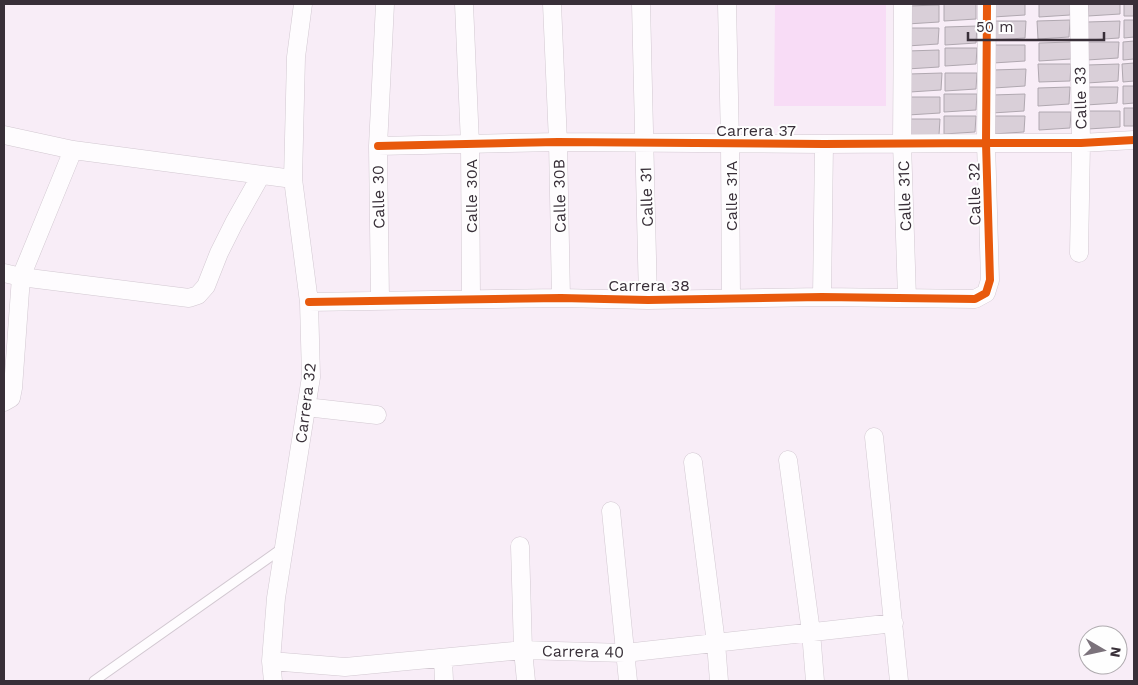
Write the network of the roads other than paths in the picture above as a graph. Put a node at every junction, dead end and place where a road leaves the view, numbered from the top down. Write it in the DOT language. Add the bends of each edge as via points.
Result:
graph roads {
  1 [pos="303,4"];
  2 [pos="385,4"];
  3 [pos="464,4"];
  4 [pos="552,4"];
  5 [pos="641,4"];
  6 [pos="727,4"];
  7 [pos="903,4"];
  8 [pos="987,4"];
  9 [pos="1078,4"];
  10 [pos="4,135"];
  11 [pos="1134,140"];
  12 [pos="558,142"];
  13 [pos="644,142"];
  14 [pos="730,143"];
  15 [pos="1081,143"];
  16 [pos="470,144"];
  17 [pos="824,144"];
  18 [pos="902,144"];
  19 [pos="986,144"];
  20 [pos="378,146"];
  21 [pos="73,150"];
  22 [pos="261,175"];
  23 [pos="293,179"];
  24 [pos="1079,253"];
  25 [pos="12,275"];
  26 [pos="986,293"];
  27 [pos="822,297"];
  28 [pos="561,298"];
  29 [pos="731,298"];
  30 [pos="907,298"];
  31 [pos="471,299"];
  32 [pos="380,300"];
  33 [pos="648,300"];
  34 [pos="309,302"];
  35 [pos="4,402"];
  36 [pos="306,407"];
  37 [pos="378,415"];
  38 [pos="874,437"];
  39 [pos="788,460"];
  40 [pos="693,462"];
  41 [pos="611,511"];
  42 [pos="520,546"];
  43 [pos="284,547"];
  44 [pos="894,623"];
  45 [pos="812,632"];
  46 [pos="716,643"];
  47 [pos="523,650"];
  48 [pos="625,653"];
  49 [pos="443,658"];
  50 [pos="271,661"];
  51 [pos="346,674"];
  52 [pos="94,681"];
  53 [pos="273,681"];
  54 [pos="444,681"];
  55 [pos="526,681"];
  56 [pos="628,681"];
  57 [pos="719,681"];
  58 [pos="815,681"];
  59 [pos="899,681"];
  1 -- 23 [label="street, Carrera 32" via="296,57"];
  2 -- 20 [label="street, Calle 30"];
  3 -- 16 [label="street, Calle 30A"];
  4 -- 12 [label="street, Calle 30B"];
  5 -- 13 [label="street, Calle 31"];
  6 -- 14 [label="street, Calle 31A"];
  7 -- 18 [label="street, Calle 31C"];
  8 -- 19 [label="street, Calle 32"];
  9 -- 15 [label="street, Calle 33"];
  10 -- 21 [label="street"];
  11 -- 15 [label="street, Carrera 37"];
  12 -- 13 [label="street, Carrera 37"];
  12 -- 16 [label="street, Carrera 37"];
  12 -- 28 [label="street, Calle 30B"];
  13 -- 14 [label="street, Carrera 37"];
  13 -- 33 [label="street, Calle 31"];
  14 -- 17 [label="street, Carrera 37"];
  14 -- 29 [label="street, Calle 31A"];
  15 -- 19 [label="street, Carrera 37"];
  15 -- 24 [label="street, Calle 33"];
  16 -- 20 [label="street, Carrera 37"];
  16 -- 31 [label="street, Calle 30A"];
  17 -- 18 [label="street, Carrera 37"];
  17 -- 27 [label="street"];
  18 -- 19 [label="street, Carrera 37"];
  18 -- 30 [label="street, Calle 31C"];
  19 -- 26 [label="street, Calle 32" via="990,280"];
  20 -- 32 [label="street, Calle 30"];
  21 -- 22 [label="street"];
  21 -- 25 [label="street"];
  22 -- 23 [label="street"];
  22 -- 25 [label="street" via="223,245 206,286 198,295 189,298"];
  23 -- 34 [label="street, Carrera 32"];
  25 -- 35 [label="street" via="13,388 12,398"];
  26 -- 30 [label="street, Carrera 38" via="975,299"];
  27 -- 29 [label="street, Carrera 38"];
  27 -- 30 [label="street, Carrera 38"];
  28 -- 31 [label="street, Carrera 38"];
  28 -- 33 [label="street, Carrera 38"];
  29 -- 33 [label="street, Carrera 38"];
  31 -- 32 [label="street, Carrera 38"];
  32 -- 34 [label="street, Carrera 38"];
  34 -- 36 [label="street, Carrera 32" via="311,377"];
  36 -- 37 [label="street"];
  36 -- 43 [label="street, Carrera 32"];
  38 -- 44 [label="street"];
  39 -- 45 [label="street"];
  40 -- 46 [label="street"];
  41 -- 48 [label="street"];
  42 -- 47 [label="street"];
  43 -- 50 [label="street, Carrera 32"];
  43 -- 52 [label="lane"];
  44 -- 45 [label="street, Carrera 40"];
  44 -- 59 [label="street"];
  45 -- 46 [label="street, Carrera 40"];
  45 -- 58 [label="street"];
  46 -- 48 [label="street, Carrera 40"];
  46 -- 57 [label="street"];
  47 -- 48 [label="street, Carrera 40"];
  47 -- 49 [label="street, Carrera 40"];
  47 -- 55 [label="street"];
  48 -- 56 [label="street"];
  49 -- 51 [label="street, Carrera 40"];
  49 -- 54 [label="street"];
  50 -- 51 [label="street, Carrera 40"];
  50 -- 53 [label="street, Carrera 32"];
}
